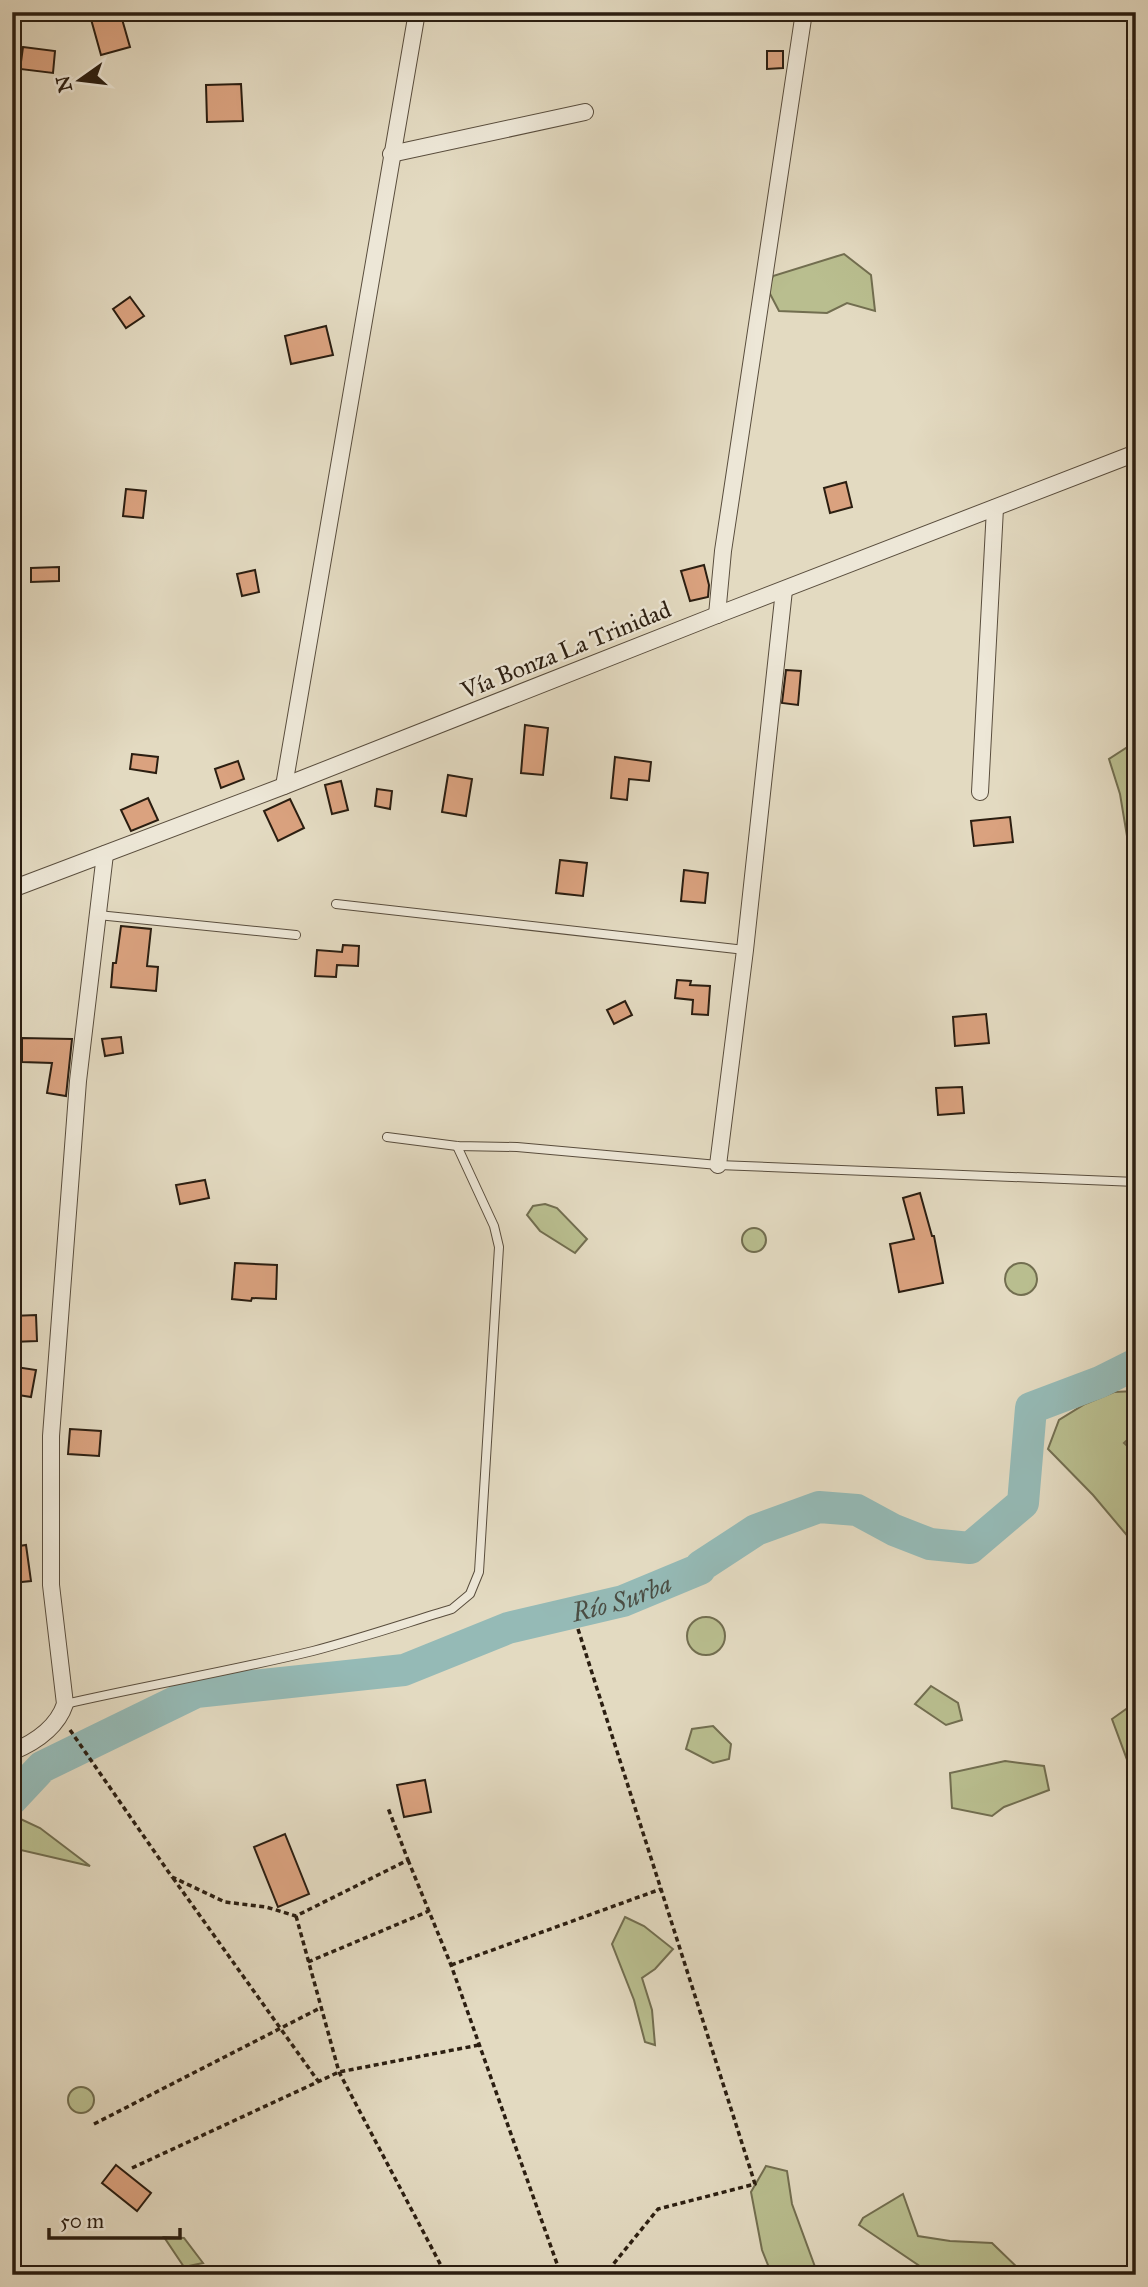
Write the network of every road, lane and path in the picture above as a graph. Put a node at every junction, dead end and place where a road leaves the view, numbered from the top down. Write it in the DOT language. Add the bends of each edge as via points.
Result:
graph roads {
  1 [pos="417,12"];
  2 [pos="804,12"];
  3 [pos="585,112"];
  4 [pos="391,154"];
  5 [pos="1136,453"];
  6 [pos="995,508"];
  7 [pos="784,590"];
  8 [pos="717,614"];
  9 [pos="284,786"];
  10 [pos="980,792"];
  11 [pos="106,854"];
  12 [pos="12,889"];
  13 [pos="336,904"];
  14 [pos="98,915"];
  15 [pos="296,935"];
  16 [pos="745,950"];
  17 [pos="387,1136"];
  18 [pos="457,1146"];
  19 [pos="718,1165"];
  20 [pos="1136,1182"];
  21 [pos="578,1629"];
  22 [pos="63,1711"];
  23 [pos="12,1752"];
  24 [pos="388,1808"];
  25 [pos="408,1860"];
  26 [pos="172,1877"];
  27 [pos="661,1889"];
  28 [pos="429,1911"];
  29 [pos="296,1916"];
  30 [pos="308,1962"];
  31 [pos="451,1965"];
  32 [pos="320,2008"];
  33 [pos="281,2029"];
  34 [pos="480,2045"];
  35 [pos="339,2072"];
  36 [pos="318,2081"];
  37 [pos="94,2124"];
  38 [pos="132,2168"];
  39 [pos="446,2275"];
  40 [pos="561,2275"];
  41 [pos="581,2275"];
  1 -- 4 [label="street"];
  2 -- 8 [label="street"];
  3 -- 4 [label="street"];
  4 -- 9 [label="street"];
  5 -- 6 [label="street, Vía Bonza La Trinidad"];
  6 -- 7 [label="street, Vía Bonza La Trinidad"];
  6 -- 10 [label="street"];
  7 -- 8 [label="street, Vía Bonza La Trinidad"];
  7 -- 16 [label="street"];
  8 -- 9 [label="street, Vía Bonza La Trinidad"];
  9 -- 11 [label="street, Vía Bonza La Trinidad"];
  11 -- 12 [label="street, Vía Bonza La Trinidad"];
  11 -- 14 [label="street"];
  13 -- 16 [label="lane"];
  14 -- 15 [label="lane"];
  14 -- 22 [label="street" via="78,1081 51,1436 51,1585"];
  16 -- 19 [label="street"];
  17 -- 18 [label="lane"];
  18 -- 19 [label="lane"];
  18 -- 22 [label="lane" via="499,1247 479,1572 470,1594 452,1609 315,1650 140,1687"];
  19 -- 20 [label="lane"];
  21 -- 27 [label="path"];
  22 -- 23 [label="street" via="42,1736"];
  22 -- 26 [label="path"];
  24 -- 25 [label="path"];
  25 -- 28 [label="path"];
  25 -- 29 [label="path"];
  26 -- 29 [label="path" via="225,1902"];
  26 -- 33 [label="path"];
  27 -- 31 [label="path"];
  27 -- 41 [label="path" via="755,2184 658,2209 611,2267"];
  28 -- 30 [label="path"];
  28 -- 31 [label="path"];
  29 -- 30 [label="path"];
  30 -- 32 [label="path"];
  31 -- 34 [label="path"];
  32 -- 33 [label="path"];
  32 -- 35 [label="path"];
  33 -- 36 [label="path"];
  33 -- 37 [label="path"];
  34 -- 35 [label="path"];
  34 -- 40 [label="path"];
  35 -- 36 [label="path"];
  35 -- 39 [label="path"];
  36 -- 38 [label="path"];
}
